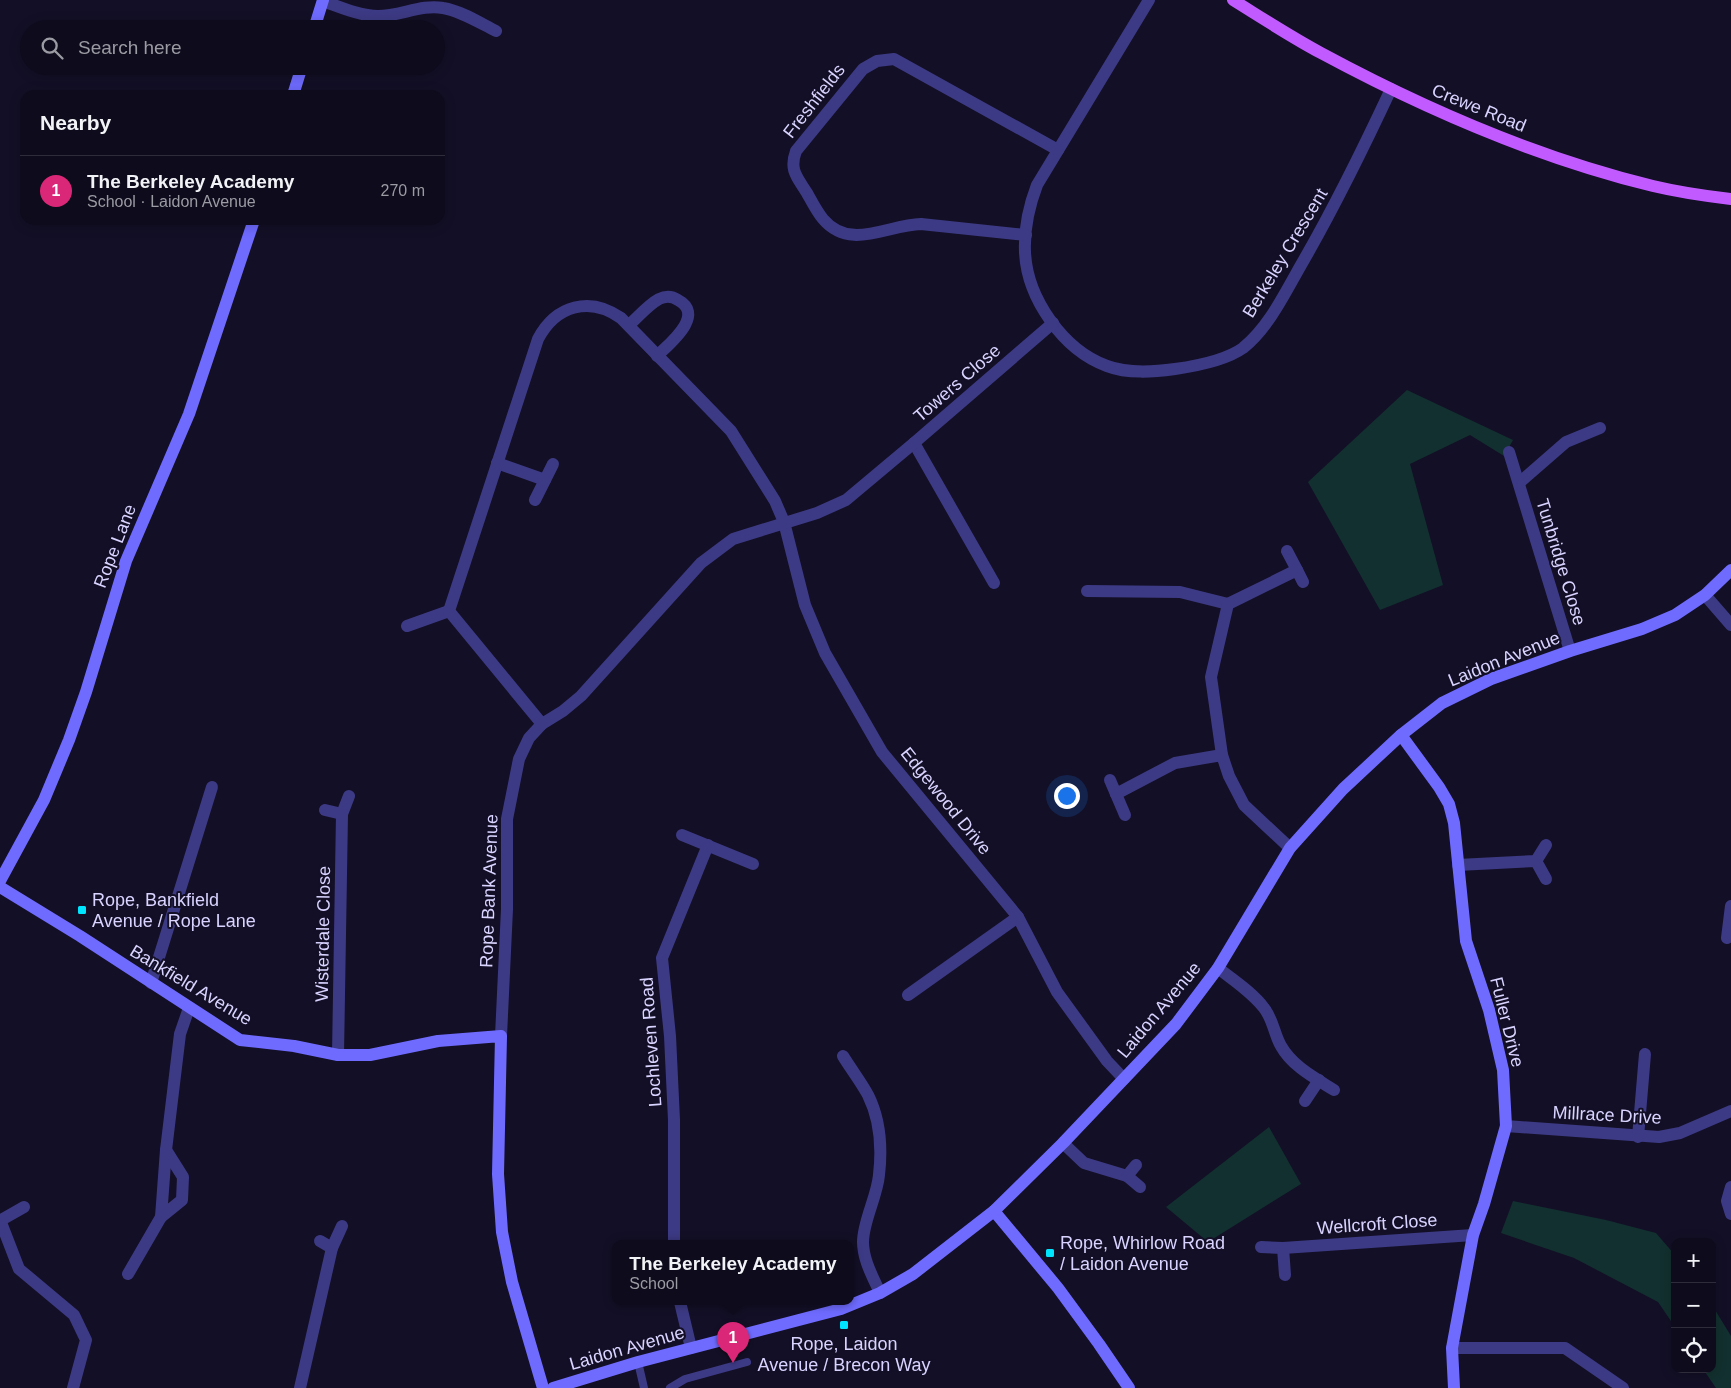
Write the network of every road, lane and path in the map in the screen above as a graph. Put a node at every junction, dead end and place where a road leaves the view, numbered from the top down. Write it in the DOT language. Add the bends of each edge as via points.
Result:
graph roads {
  1 [pos="1149,0"];
  2 [pos="1233,0"];
  3 [pos="323,1"];
  4 [pos="317,20"];
  5 [pos="496,31"];
  6 [pos="299,75"];
  7 [pos="1391,89"];
  8 [pos="295,90"];
  9 [pos="1058,150"];
  10 [pos="1731,199"];
  11 [pos="252,225"];
  12 [pos="1026,235"];
  13 [pos="1053,323"];
  14 [pos="629,325"];
  15 [pos="657,356"];
  16 [pos="1600,428"];
  17 [pos="914,443"];
  18 [pos="1509,452"];
  19 [pos="497,463"];
  20 [pos="553,464"];
  21 [pos="545,480"];
  22 [pos="1519,483"];
  23 [pos="535,500"];
  24 [pos="784,522"];
  25 [pos="1287,551"];
  26 [pos="1297,570"];
  27 [pos="1731,570"];
  28 [pos="1303,582"];
  29 [pos="994,583"];
  30 [pos="1087,591"];
  31 [pos="1705,595"];
  32 [pos="1228,604"];
  33 [pos="449,611"];
  34 [pos="1731,625"];
  35 [pos="407,626"];
  36 [pos="1570,651"];
  37 [pos="542,724"];
  38 [pos="1402,735"];
  39 [pos="1222,755"];
  40 [pos="1110,780"];
  41 [pos="212,787"];
  42 [pos="1116,794"];
  43 [pos="349,796"];
  44 [pos="324,810"];
  45 [pos="342,814"];
  46 [pos="1125,815"];
  47 [pos="682,834"];
  48 [pos="708,845"];
  49 [pos="1546,845"];
  50 [pos="1290,848"];
  51 [pos="1536,861"];
  52 [pos="753,864"];
  53 [pos="1458,865"];
  54 [pos="1546,879"];
  55 [pos="0,881"];
  56 [pos="0,887"];
  57 [pos="1731,906"];
  58 [pos="1018,917"];
  59 [pos="1727,938"];
  60 [pos="1218,968"];
  61 [pos="151,983"];
  62 [pos="908,995"];
  63 [pos="189,1008"];
  64 [pos="501,1036"];
  65 [pos="1645,1054"];
  66 [pos="338,1055"];
  67 [pos="843,1056"];
  68 [pos="1124,1079"];
  69 [pos="1319,1080"];
  70 [pos="1334,1090"];
  71 [pos="1305,1101"];
  72 [pos="1731,1111"];
  73 [pos="1506,1126"];
  74 [pos="1638,1137"];
  75 [pos="1063,1143"];
  76 [pos="166,1150"];
  77 [pos="1136,1165"];
  78 [pos="1127,1176"];
  79 [pos="1140,1187"];
  80 [pos="1731,1187"];
  81 [pos="24,1207"];
  82 [pos="994,1211"];
  83 [pos="1731,1214"];
  84 [pos="161,1217"];
  85 [pos="0,1220"];
  86 [pos="342,1226"];
  87 [pos="1473,1236"];
  88 [pos="674,1240"];
  89 [pos="320,1241"];
  90 [pos="1262,1247"];
  91 [pos="332,1248"];
  92 [pos="1283,1248"];
  93 [pos="128,1274"];
  94 [pos="1286,1275"];
  95 [pos="880,1293"];
  96 [pos="854,1303"];
  97 [pos="681,1305"];
  98 [pos="849,1305"];
  99 [pos="691,1348"];
  100 [pos="1452,1348"];
  101 [pos="638,1362"];
  102 [pos="746,1362"];
  103 [pos="568,1385"];
  104 [pos="73,1388"];
  105 [pos="300,1388"];
  106 [pos="543,1388"];
  107 [pos="553,1388"];
  108 [pos="644,1388"];
  109 [pos="670,1388"];
  110 [pos="1128,1388"];
  111 [pos="1454,1388"];
  112 [pos="1623,1388"];
  1 -- 9 [label="street, Berkeley Crescent"];
  2 -- 7 [label="main road, Crewe Road" via="1319,52"];
  3 -- 4 [label="street"];
  3 -- 5 [label="street" via="378,16 443,8"];
  6 -- 8 [label="street"];
  7 -- 10 [label="main road, Crewe Road" via="1425,106 1586,168 1654,186"];
  7 -- 13 [label="street, Berkeley Crescent" via="1334,208 1285,294 1268,320 1241,349 1186,368 1162,371 1119,369 1079,350"];
  9 -- 12 [label="street, Berkeley Crescent" via="1033,195"];
  9 -- 12 [label="street, Freshfields" via="894,59 887,59 871,64 856,75 796,151 795,174 822,218 846,235 921,224"];
  11 -- 55 [label="street, Rope Lane" via="189,414 126,561 69,740 44,800"];
  12 -- 13 [label="street, Berkeley Crescent" via="1025,251 1030,277 1041,305"];
  13 -- 17 [label="street, Towers Close"];
  14 -- 15 [label="street, Edgewood Drive"];
  14 -- 15 [label="street" via="661,298 673,298 683,304 688,316 685,327"];
  14 -- 19 [label="street, Edgewood Drive" via="612,312 592,306 571,308 548,324 538,339"];
  15 -- 24 [label="street, Edgewood Drive" via="731,431 775,501"];
  16 -- 22 [label="street, Tunbridge Close" via="1566,442"];
  17 -- 24 [label="street, Rope Bank Avenue" via="846,500 817,513"];
  17 -- 29 [label="street, Towers Close"];
  18 -- 22 [label="street, Tunbridge Close"];
  19 -- 21 [label="street"];
  19 -- 33 [label="street, Edgewood Drive"];
  20 -- 21 [label="street"];
  21 -- 23 [label="street"];
  22 -- 36 [label="street, Tunbridge Close"];
  24 -- 37 [label="street, Rope Bank Avenue" via="733,539 701,562 581,696"];
  24 -- 58 [label="street, Edgewood Drive" via="805,605 825,653 882,752"];
  25 -- 26 [label="street"];
  26 -- 28 [label="street"];
  26 -- 32 [label="street"];
  27 -- 31 [label="street, Laidon Avenue"];
  30 -- 32 [label="street" via="1180,592"];
  31 -- 34 [label="street"];
  31 -- 36 [label="street, Laidon Avenue" via="1659,623"];
  32 -- 39 [label="street" via="1211,677"];
  33 -- 35 [label="street"];
  33 -- 37 [label="street"];
  36 -- 38 [label="street, Laidon Avenue" via="1491,679 1442,703"];
  37 -- 64 [label="street, Rope Bank Avenue" via="529,738 519,759 507,819 508,909"];
  38 -- 50 [label="street, Laidon Avenue" via="1343,789"];
  38 -- 53 [label="street, Fuller Drive" via="1449,804"];
  39 -- 42 [label="street" via="1176,763"];
  39 -- 50 [label="street" via="1244,805"];
  40 -- 42 [label="street"];
  41 -- 61 [label="street"];
  42 -- 46 [label="street"];
  43 -- 45 [label="street, Wisterdale Close"];
  44 -- 45 [label="street"];
  45 -- 66 [label="street, Wisterdale Close"];
  47 -- 48 [label="street"];
  48 -- 52 [label="street"];
  48 -- 88 [label="street, Lochleven Road" via="662,958 674,1120"];
  49 -- 51 [label="street"];
  50 -- 60 [label="street, Laidon Avenue"];
  51 -- 53 [label="street"];
  51 -- 54 [label="street"];
  53 -- 73 [label="street, Fuller Drive" via="1466,941 1489,1010 1503,1070"];
  56 -- 61 [label="street, Bankfield Avenue"];
  57 -- 59 [label="street"];
  58 -- 62 [label="street"];
  58 -- 68 [label="street, Edgewood Drive" via="1056,992"];
  60 -- 68 [label="street, Laidon Avenue" via="1176,1024"];
  60 -- 69 [label="street" via="1259,1001 1288,1057"];
  61 -- 63 [label="street, Bankfield Avenue"];
  63 -- 66 [label="street, Bankfield Avenue" via="240,1040"];
  63 -- 76 [label="street" via="180,1034"];
  64 -- 66 [label="street, Bankfield Avenue" via="438,1040 370,1055"];
  64 -- 106 [label="street, Rope Bank Avenue" via="498,1174 502,1232 512,1282"];
  65 -- 74 [label="street"];
  67 -- 95 [label="street" via="868,1096 877,1126 879,1176 863,1241 866,1261"];
  68 -- 75 [label="street, Laidon Avenue"];
  69 -- 70 [label="street"];
  69 -- 71 [label="street"];
  72 -- 74 [label="street, Millrace Drive" via="1680,1133"];
  73 -- 74 [label="street, Millrace Drive"];
  73 -- 87 [label="street, Fuller Drive"];
  75 -- 78 [label="street" via="1084,1163"];
  75 -- 82 [label="street, Laidon Avenue"];
  76 -- 84 [label="street"];
  76 -- 84 [label="street" via="183,1177 182,1200"];
  77 -- 78 [label="street"];
  78 -- 79 [label="street"];
  80 -- 83 [label="street" via="1727,1201"];
  81 -- 85 [label="street"];
  82 -- 95 [label="street, Laidon Avenue" via="927,1264"];
  82 -- 110 [label="street" via="1058,1288"];
  84 -- 93 [label="street"];
  85 -- 104 [label="street" via="19,1268 74,1315 86,1340"];
  86 -- 91 [label="street"];
  87 -- 92 [label="street, Wellcroft Close"];
  87 -- 100 [label="street, Fuller Drive"];
  89 -- 91 [label="street"];
  90 -- 92 [label="street, Wellcroft Close"];
  91 -- 105 [label="street"];
  92 -- 94 [label="street"];
  95 -- 96 [label="street, Laidon Avenue"];
  97 -- 99 [label="street"];
  98 -- 99 [label="street, Laidon Avenue"];
  99 -- 101 [label="street, Laidon Avenue"];
  100 -- 111 [label="street, Fuller Drive"];
  100 -- 112 [label="street" via="1566,1348"];
  101 -- 103 [label="street, Laidon Avenue"];
  101 -- 108 [label="lane"];
  102 -- 109 [label="lane" via="685,1378"];
  103 -- 107 [label="street, Laidon Avenue"];
}
